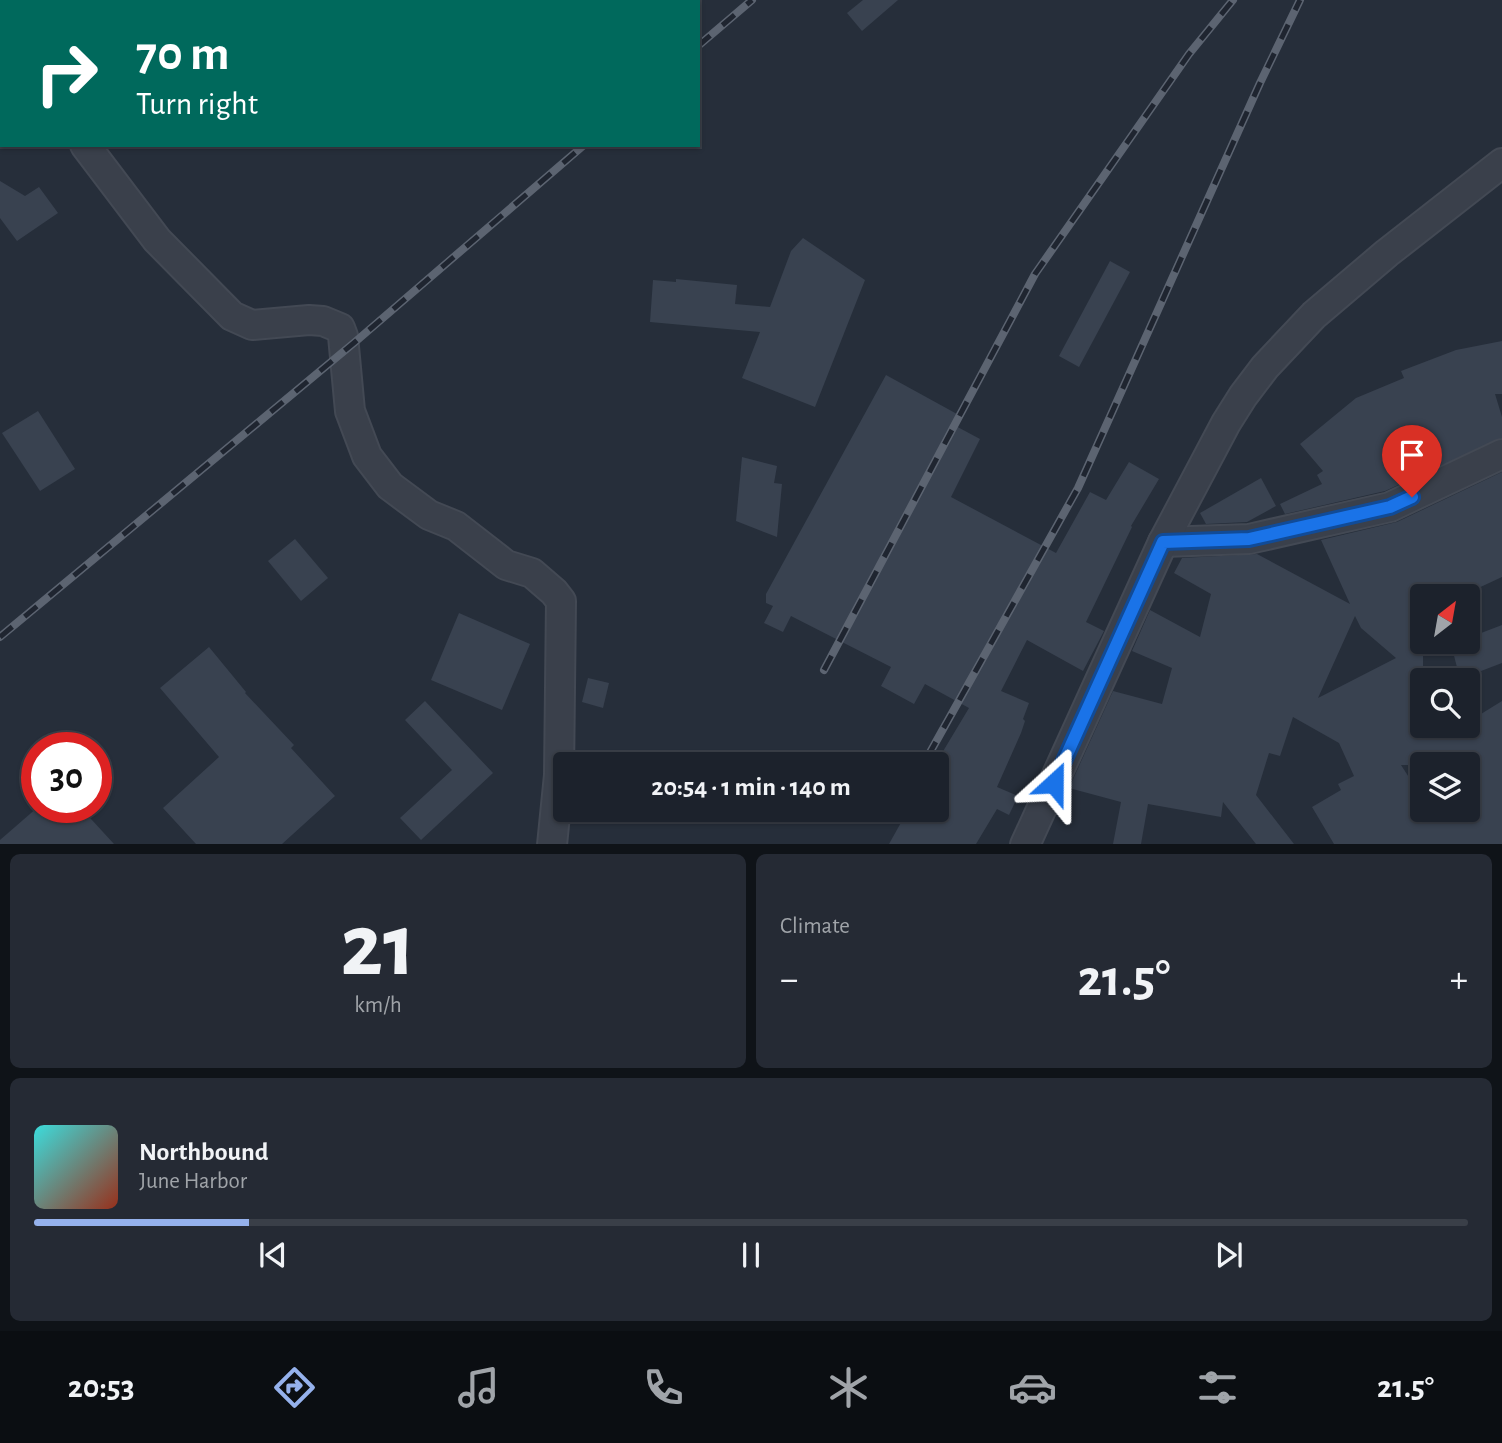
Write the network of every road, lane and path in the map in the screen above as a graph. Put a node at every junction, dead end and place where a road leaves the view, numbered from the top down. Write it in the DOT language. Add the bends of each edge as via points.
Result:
graph roads {
  1 [pos="87,147"];
  2 [pos="1502,163"];
  3 [pos="1502,454"];
  4 [pos="1163,542"];
  5 [pos="552,844"];
  6 [pos="1025,844"];
  1 -- 5 [label="street" via="157,240 232,316 252,325 309,320 340,328 350,411 367,456 390,486 429,516 456,526 506,565 532,573 561,601 559,775"];
  2 -- 4 [label="street" via="1314,315 1265,367 1226,423"];
  3 -- 4 [label="street" via="1390,507 1249,539"];
  4 -- 6 [label="street"];
}
